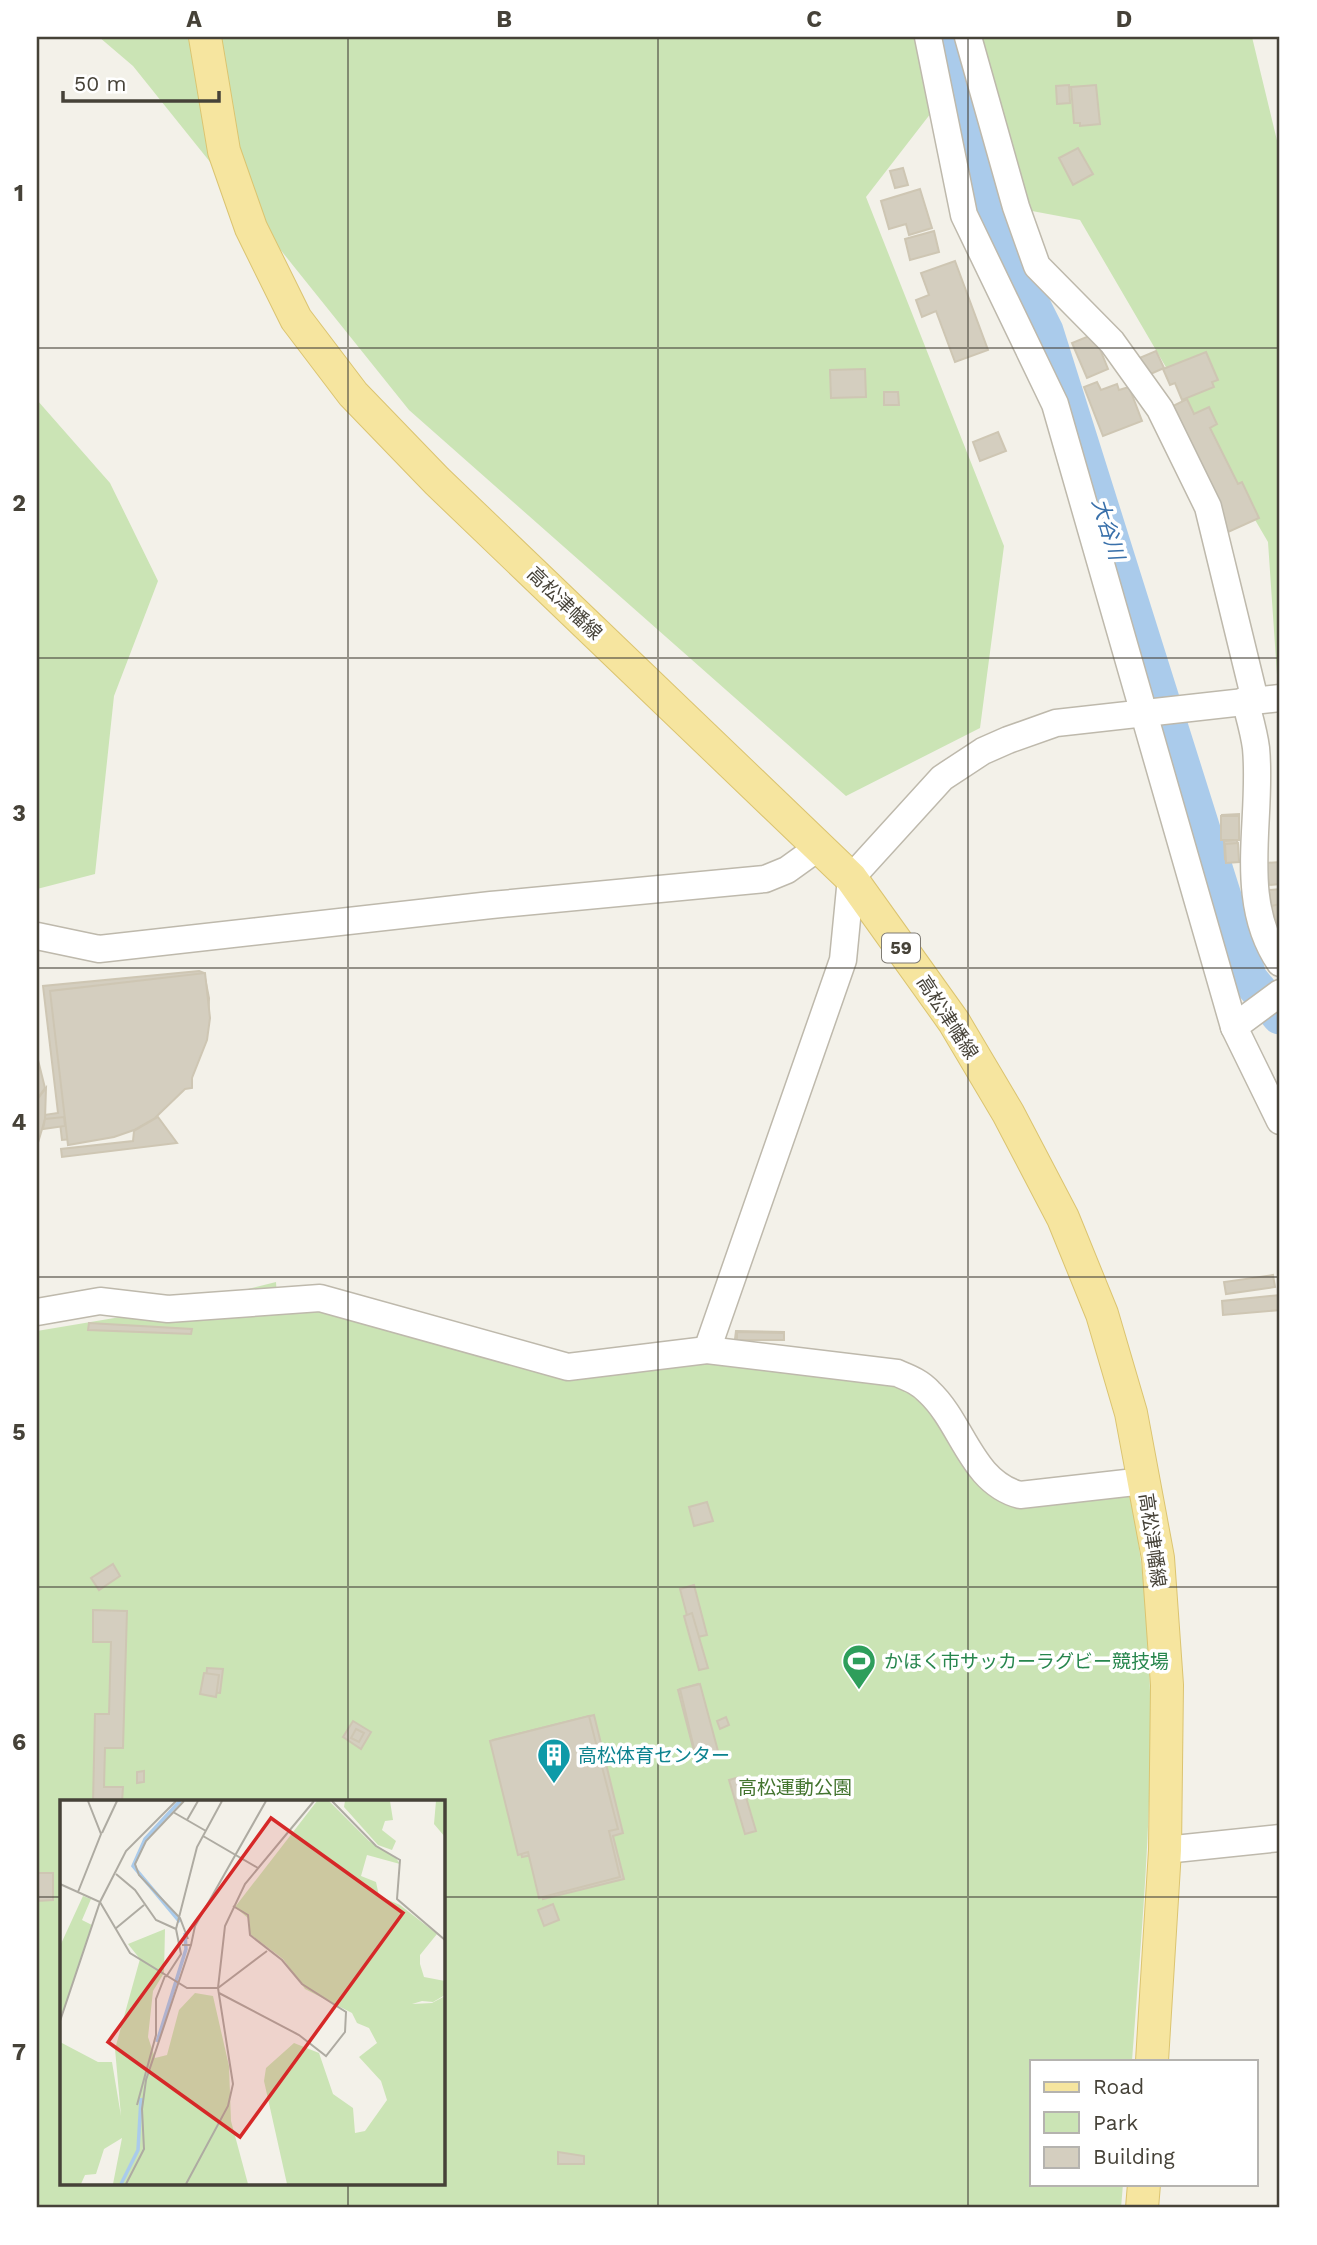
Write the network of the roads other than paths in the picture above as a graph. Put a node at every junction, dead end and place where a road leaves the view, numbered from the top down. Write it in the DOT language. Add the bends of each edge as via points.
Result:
graph roads {
  1 [pos="205,37"];
  2 [pos="928,37"];
  3 [pos="968,37"];
  4 [pos="1260,700"];
  5 [pos="1143,714"];
  6 [pos="819,847"];
  7 [pos="851,878"];
  8 [pos="37,936"];
  9 [pos="1280,963"];
  10 [pos="1280,994"];
  11 [pos="1238,1024"];
  12 [pos="1280,1121"];
  13 [pos="37,1312"];
  14 [pos="707,1350"];
  15 [pos="1144,1481"];
  16 [pos="1280,1838"];
  17 [pos="1165,1850"];
  18 [pos="1152,2060"];
  19 [pos="1144,2186"];
  20 [pos="1142,2208"];
  1 -- 6 [label="main road, 高松津幡線 / 59" via="224,151 251,228 296,318 353,394 437,481"];
  2 -- 5 [label="street" via="964,215 1055,404"];
  3 -- 4 [label="street" via="1037,266 1112,342 1160,409 1208,507"];
  4 -- 5 [label="street"];
  4 -- 9 [label="street" via="1255,880 1260,918"];
  5 -- 7 [label="street" via="1056,723 983,751 942,778"];
  5 -- 11 [label="street"];
  6 -- 7 [label="main road, 高松津幡線 / 59"];
  6 -- 8 [label="street" via="765,879 99,949"];
  7 -- 14 [label="street" via="843,960"];
  7 -- 15 [label="main road, 高松津幡線 / 59" via="954,1022 1022,1137 1063,1218 1102,1314 1131,1413"];
  10 -- 11 [label="street"];
  11 -- 12 [label="street"];
  13 -- 14 [label="street" via="100,1301 168,1309 320,1298 568,1367"];
  14 -- 15 [label="street" via="897,1373 916,1381 932,1394 988,1479 1005,1491 1020,1495"];
  15 -- 17 [label="main road, 高松津幡線 / 59" via="1158,1558 1167,1685"];
  16 -- 17 [label="street"];
  17 -- 18 [label="main road, 高松津幡線 / 59"];
  19 -- 20 [label="main road"];
}
